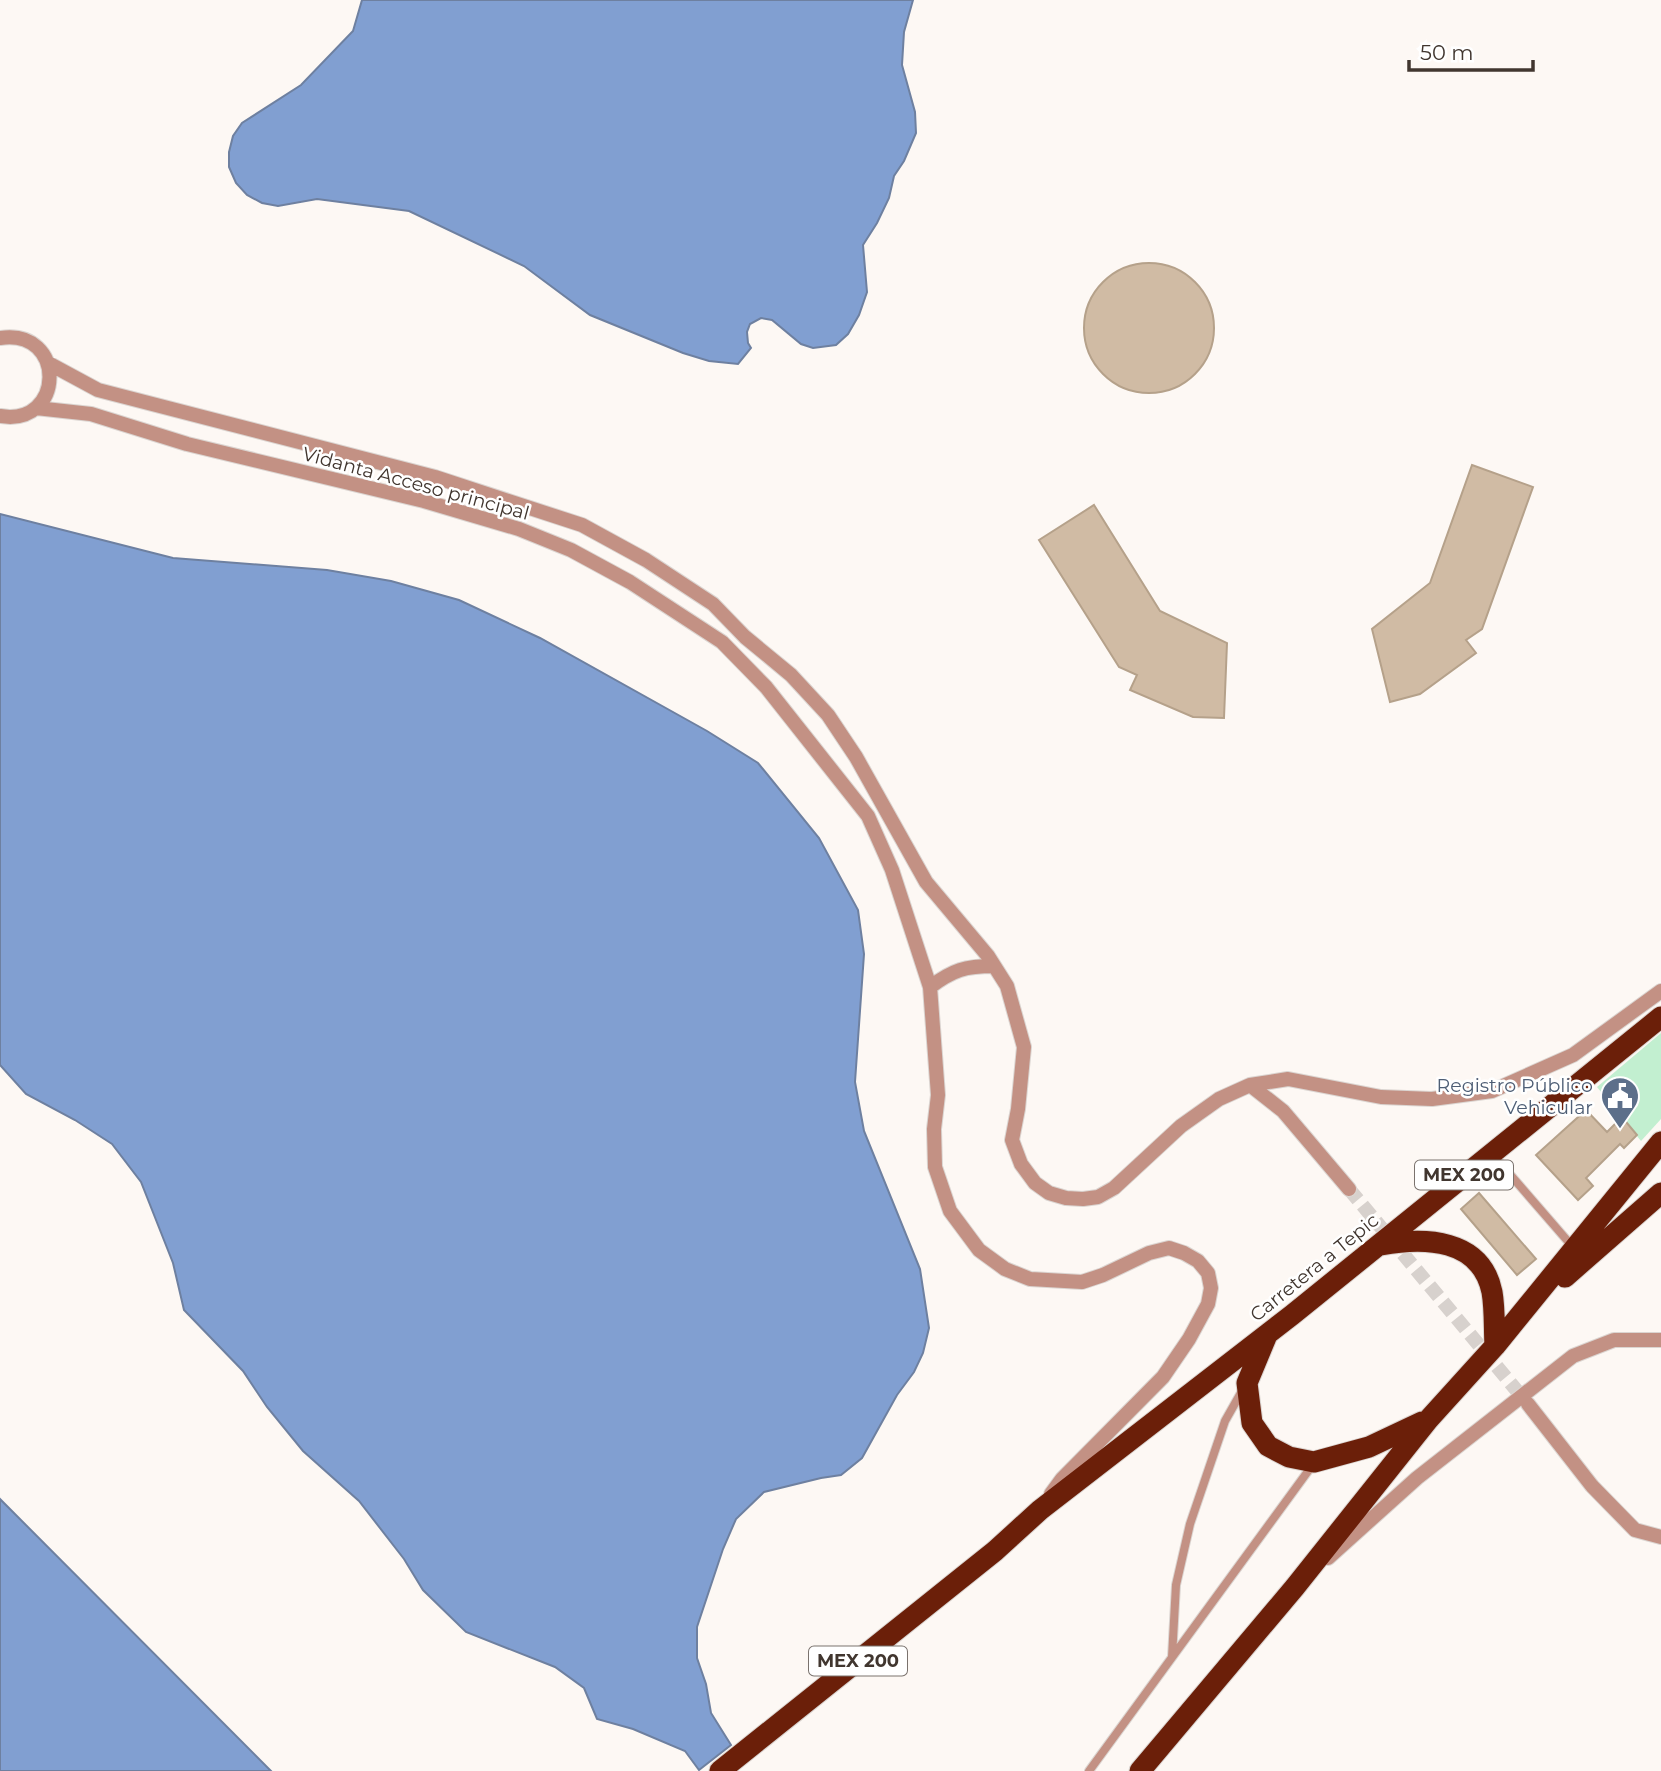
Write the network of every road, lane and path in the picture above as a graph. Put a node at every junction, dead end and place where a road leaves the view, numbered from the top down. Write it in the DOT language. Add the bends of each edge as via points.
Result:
graph roads {
  1 [pos="0,338"];
  2 [pos="48,363"];
  3 [pos="36,408"];
  4 [pos="0,416"];
  5 [pos="994,966"];
  6 [pos="930,987"];
  7 [pos="1661,992"];
  8 [pos="1661,1017"];
  9 [pos="1250,1085"];
  10 [pos="1661,1142"];
  11 [pos="1492,1153"];
  12 [pos="1349,1189"];
  13 [pos="1661,1194"];
  14 [pos="1376,1246"];
  15 [pos="1574,1249"];
  16 [pos="1514,1323"];
  17 [pos="1268,1334"];
  18 [pos="1661,1340"];
  19 [pos="1494,1346"];
  20 [pos="1247,1382"];
  21 [pos="1528,1404"];
  22 [pos="1427,1420"];
  23 [pos="1314,1462"];
  24 [pos="1040,1510"];
  25 [pos="1661,1537"];
  26 [pos="1295,1587"];
  27 [pos="1172,1659"];
  28 [pos="720,1771"];
  29 [pos="1089,1771"];
  30 [pos="1140,1771"];
  1 -- 2 [label="street" via="27,340"];
  2 -- 3 [label="street" via="50,385"];
  2 -- 5 [label="street" via="98,390 435,477 582,525 646,560 713,604 828,715 926,882"];
  3 -- 4 [label="street, Vidanta Acceso principal" via="24,415"];
  3 -- 6 [label="street, Vidanta Acceso principal" via="91,414 187,444 519,529 630,582 722,642 766,687 868,816 892,870"];
  5 -- 6 [label="street" via="970,966 949,973"];
  5 -- 9 [label="street" via="1007,986 1024,1047 1012,1140 1021,1164 1049,1193 1066,1198 1098,1197 1114,1188 1181,1126 1219,1099"];
  6 -- 24 [label="street, Vidanta Acceso principal" via="938,1095 933,1129 935,1167 950,1211 979,1250 1004,1269 1030,1279 1082,1282 1168,1248 1198,1261 1208,1273 1208,1304 1163,1377 1062,1479"];
  7 -- 9 [label="street" via="1573,1055 1492,1091 1432,1100 1381,1097 1288,1079"];
  8 -- 11 [label="highway, Carretera a Tepic / MEX 200"];
  9 -- 12 [label="street" via="1283,1111"];
  10 -- 15 [label="highway"];
  11 -- 14 [label="highway, Carretera a Tepic / MEX 200"];
  11 -- 15 [label="lane"];
  13 -- 16 [label="highway"];
  14 -- 17 [label="highway, Carretera a Tepic / MEX 200"];
  14 -- 19 [label="highway" via="1427,1240 1459,1248 1479,1264 1492,1291"];
  15 -- 16 [label="highway"];
  16 -- 19 [label="highway"];
  17 -- 20 [label="highway"];
  17 -- 24 [label="highway, Carretera a Tepic / MEX 200"];
  18 -- 26 [label="street" via="1614,1340 1573,1356 1418,1478"];
  19 -- 22 [label="highway"];
  20 -- 23 [label="highway" via="1252,1423 1268,1446"];
  20 -- 27 [label="lane" via="1225,1422 1190,1524 1176,1585"];
  21 -- 25 [label="street" via="1584,1477 1635,1530"];
  22 -- 23 [label="highway" via="1368,1447"];
  22 -- 26 [label="highway"];
  23 -- 27 [label="lane"];
  24 -- 28 [label="highway, Carretera a Tepic / MEX 200" via="995,1552"];
  26 -- 30 [label="highway"];
  27 -- 29 [label="lane"];
}
